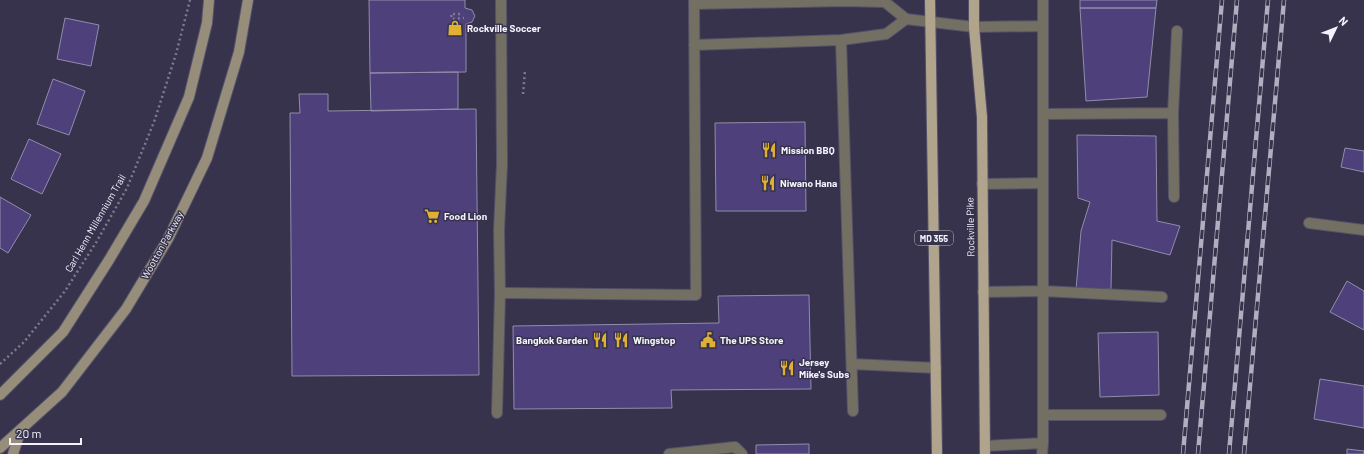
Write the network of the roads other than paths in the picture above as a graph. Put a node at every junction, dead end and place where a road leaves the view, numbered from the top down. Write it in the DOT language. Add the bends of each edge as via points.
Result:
graph roads {
  1 [pos="209,0"];
  2 [pos="248,0"];
  3 [pos="501,0"];
  4 [pos="930,0"];
  5 [pos="974,0"];
  6 [pos="1044,0"];
  7 [pos="694,2"];
  8 [pos="906,19"];
  9 [pos="930,22"];
  10 [pos="1043,26"];
  11 [pos="974,27"];
  12 [pos="1177,31"];
  13 [pos="842,40"];
  14 [pos="694,45"];
  15 [pos="1173,113"];
  16 [pos="1043,114"];
  17 [pos="1043,183"];
  18 [pos="982,184"];
  19 [pos="1174,197"];
  20 [pos="1309,223"];
  21 [pos="1364,230"];
  22 [pos="1043,291"];
  23 [pos="983,292"];
  24 [pos="500,293"];
  25 [pos="1162,297"];
  26 [pos="852,364"];
  27 [pos="936,368"];
  28 [pos="0,395"];
  29 [pos="853,411"];
  30 [pos="497,413"];
  31 [pos="1161,415"];
  32 [pos="1043,416"];
  33 [pos="22,428"];
  34 [pos="1043,443"];
  35 [pos="0,448"];
  36 [pos="985,450"];
  37 [pos="13,454"];
  38 [pos="669,454"];
  39 [pos="742,454"];
  40 [pos="937,454"];
  41 [pos="1042,454"];
  1 -- 28 [label="main road" via="207,23 189,97 144,201 63,332"];
  2 -- 33 [label="main road, Wootton Parkway" via="239,52 206,158 168,239 126,309 62,392"];
  3 -- 24 [label="street"];
  4 -- 9 [label="main road, MD 355"];
  5 -- 11 [label="main road, Rockville Pike"];
  6 -- 10 [label="street"];
  7 -- 8 [label="street" via="884,2"];
  7 -- 14 [label="street"];
  8 -- 9 [label="street"];
  8 -- 13 [label="street" via="886,34"];
  9 -- 11 [label="street"];
  9 -- 27 [label="main road, MD 355"];
  10 -- 11 [label="street"];
  10 -- 16 [label="street"];
  11 -- 18 [label="main road, Rockville Pike" via="982,117"];
  12 -- 15 [label="street"];
  13 -- 14 [label="street"];
  13 -- 26 [label="street"];
  14 -- 24 [label="street" via="696,295"];
  15 -- 16 [label="street"];
  15 -- 19 [label="street"];
  16 -- 17 [label="street"];
  17 -- 18 [label="street"];
  17 -- 22 [label="street"];
  18 -- 23 [label="main road, Rockville Pike"];
  20 -- 21 [label="street"];
  22 -- 23 [label="street"];
  22 -- 25 [label="street"];
  22 -- 32 [label="street"];
  23 -- 36 [label="main road, Rockville Pike"];
  24 -- 30 [label="street"];
  26 -- 27 [label="street"];
  26 -- 29 [label="street"];
  27 -- 40 [label="main road, MD 355"];
  31 -- 32 [label="street"];
  32 -- 34 [label="street"];
  33 -- 35 [label="main road, Wootton Parkway"];
  33 -- 37 [label="main road"];
  34 -- 36 [label="street"];
  34 -- 41 [label="street"];
  38 -- 39 [label="street" via="735,447"];
}
